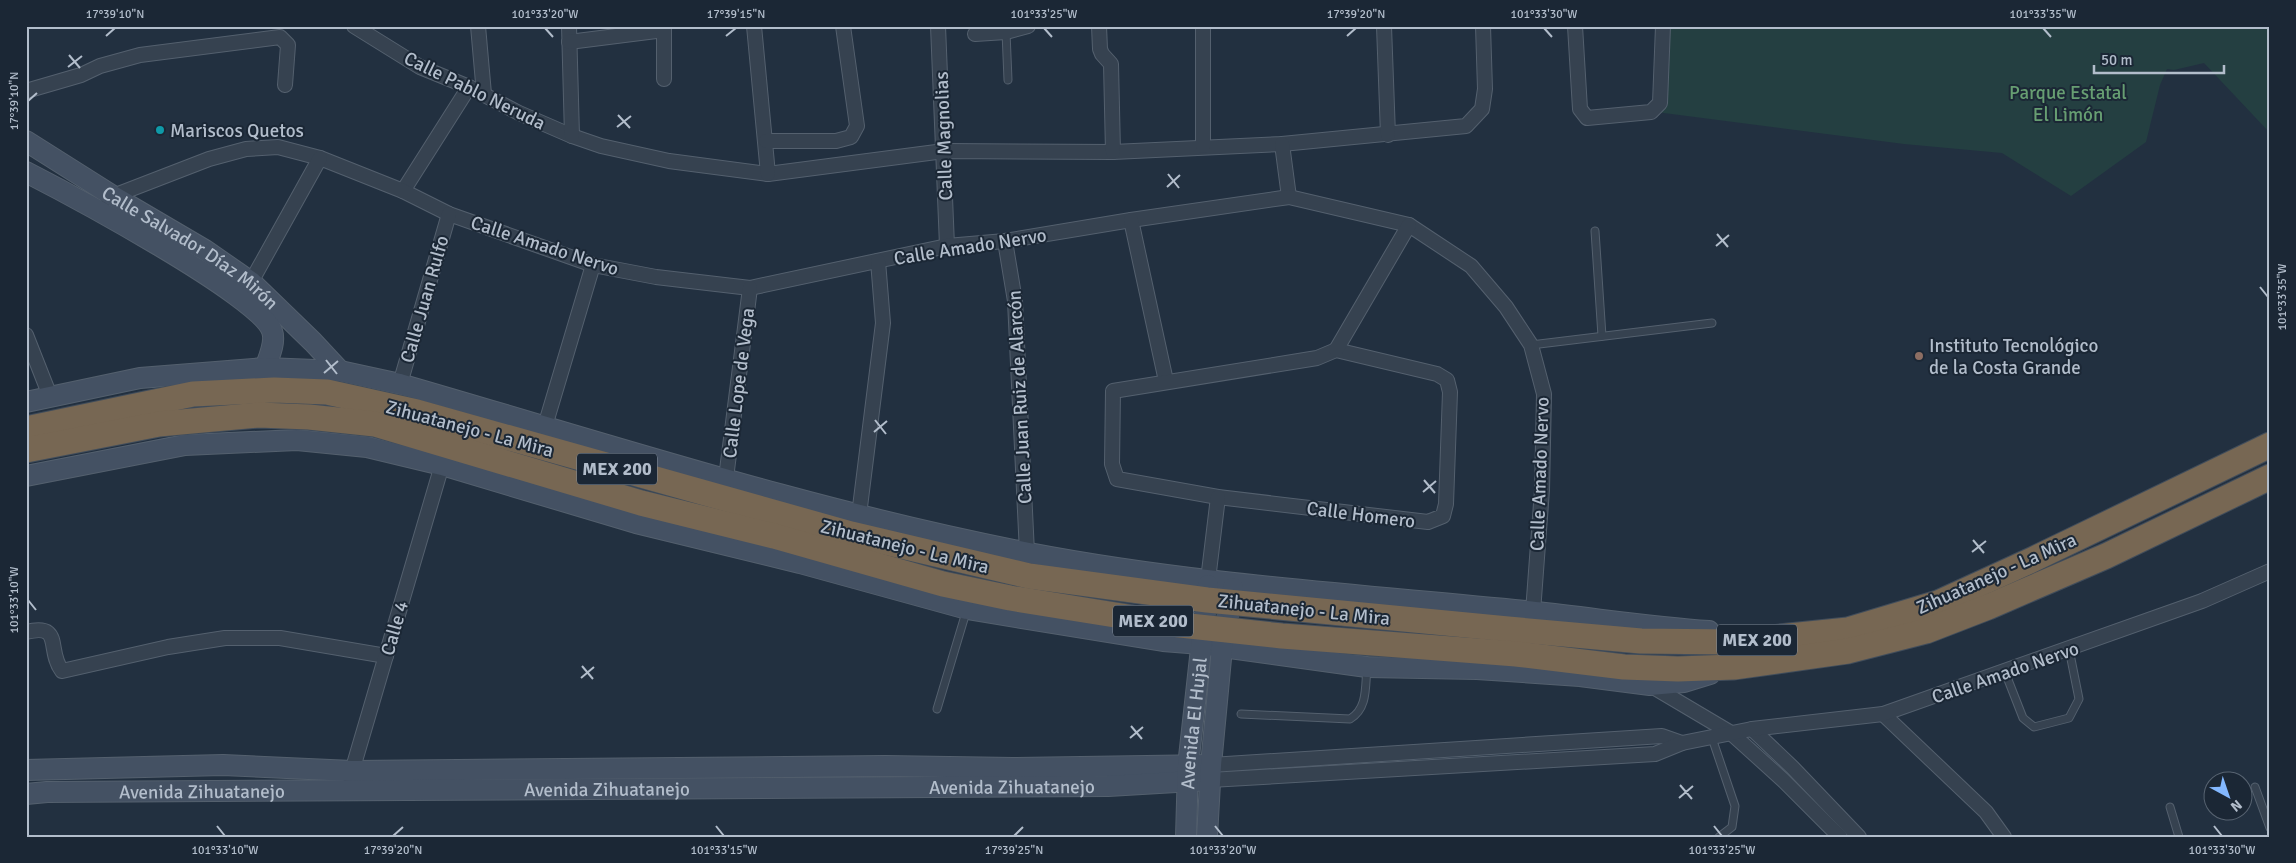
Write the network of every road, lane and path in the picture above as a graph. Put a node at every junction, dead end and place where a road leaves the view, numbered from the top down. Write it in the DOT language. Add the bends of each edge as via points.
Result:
graph roads {
  1 [pos="354,26"];
  2 [pos="478,26"];
  3 [pos="569,26"];
  4 [pos="754,26"];
  5 [pos="843,26"];
  6 [pos="938,26"];
  7 [pos="1099,26"];
  8 [pos="1203,26"];
  9 [pos="1384,26"];
  10 [pos="1483,26"];
  11 [pos="1575,26"];
  12 [pos="1664,26"];
  13 [pos="1023,27"];
  14 [pos="664,28"];
  15 [pos="1006,32"];
  16 [pos="975,34"];
  17 [pos="570,42"];
  18 [pos="664,80"];
  19 [pos="1008,80"];
  20 [pos="286,85"];
  21 [pos="469,87"];
  22 [pos="26,91"];
  23 [pos="484,94"];
  24 [pos="1388,135"];
  25 [pos="572,136"];
  26 [pos="26,141"];
  27 [pos="766,141"];
  28 [pos="1282,144"];
  29 [pos="1203,146"];
  30 [pos="944,152"];
  31 [pos="1114,152"];
  32 [pos="320,158"];
  33 [pos="26,172"];
  34 [pos="768,174"];
  35 [pos="403,191"];
  36 [pos="113,196"];
  37 [pos="1289,197"];
  38 [pos="89,205"];
  39 [pos="449,214"];
  40 [pos="1131,220"];
  41 [pos="1409,225"];
  42 [pos="1595,231"];
  43 [pos="1005,241"];
  44 [pos="946,246"];
  45 [pos="878,261"];
  46 [pos="593,265"];
  47 [pos="251,282"];
  48 [pos="750,288"];
  49 [pos="1712,323"];
  50 [pos="26,334"];
  51 [pos="1602,336"];
  52 [pos="1531,345"];
  53 [pos="1336,350"];
  54 [pos="265,368"];
  55 [pos="340,371"];
  56 [pos="1166,381"];
  57 [pos="400,384"];
  58 [pos="50,396"];
  59 [pos="26,402"];
  60 [pos="545,426"];
  61 [pos="26,429"];
  62 [pos="2270,445"];
  63 [pos="26,450"];
  64 [pos="442,465"];
  65 [pos="26,476"];
  66 [pos="2270,477"];
  67 [pos="726,478"];
  68 [pos="1218,497"];
  69 [pos="638,513"];
  70 [pos="859,515"];
  71 [pos="1027,553"];
  72 [pos="2270,571"];
  73 [pos="1220,591"];
  74 [pos="967,609"];
  75 [pos="1533,612"];
  76 [pos="1848,630"];
  77 [pos="26,632"];
  78 [pos="1213,637"];
  79 [pos="2069,649"];
  80 [pos="386,656"];
  81 [pos="1367,667"];
  82 [pos="1734,667"];
  83 [pos="2005,672"];
  84 [pos="1650,685"];
  85 [pos="937,710"];
  86 [pos="1241,714"];
  87 [pos="1883,714"];
  88 [pos="1752,729"];
  89 [pos="1730,733"];
  90 [pos="1712,738"];
  91 [pos="26,770"];
  92 [pos="352,771"];
  93 [pos="1211,773"];
  94 [pos="1188,774"];
  95 [pos="1011,777"];
  96 [pos="2255,787"];
  97 [pos="346,791"];
  98 [pos="26,794"];
  99 [pos="2170,808"];
  100 [pos="2270,828"];
  101 [pos="1186,837"];
  102 [pos="1207,837"];
  103 [pos="1719,837"];
  104 [pos="1840,837"];
  105 [pos="1860,837"];
  106 [pos="2004,837"];
  107 [pos="2179,837"];
  1 -- 21 [label="street, Calle Pablo Neruda" via="420,67"];
  2 -- 23 [label="street"];
  3 -- 17 [label="street"];
  4 -- 27 [label="street"];
  5 -- 27 [label="street" via="856,126 851,137 836,141"];
  6 -- 30 [label="street, Calle Magnolias"];
  7 -- 31 [label="street" via="1100,49 1111,64"];
  8 -- 29 [label="street"];
  9 -- 24 [label="street"];
  10 -- 24 [label="street, Calle Pablo Neruda" via="1485,89 1482,110 1466,126"];
  11 -- 12 [label="street" via="1580,110 1587,118 1656,109 1660,103"];
  13 -- 15 [label="street"];
  14 -- 17 [label="street"];
  14 -- 18 [label="street"];
  15 -- 16 [label="street"];
  15 -- 19 [label="lane"];
  17 -- 25 [label="street"];
  20 -- 22 [label="street" via="288,45 280,37 140,55"];
  21 -- 23 [label="street, Calle Pablo Neruda"];
  21 -- 35 [label="street"];
  23 -- 25 [label="street, Calle Pablo Neruda"];
  24 -- 28 [label="street, Calle Pablo Neruda"];
  25 -- 34 [label="street, Calle Pablo Neruda" via="669,161"];
  26 -- 36 [label="main road, Calle Salvador Díaz Mirón"];
  27 -- 34 [label="street"];
  28 -- 29 [label="street, Calle Pablo Neruda"];
  28 -- 37 [label="street"];
  29 -- 31 [label="street, Calle Pablo Neruda"];
  30 -- 31 [label="street, Calle Pablo Neruda"];
  30 -- 34 [label="street, Calle Pablo Neruda"];
  30 -- 44 [label="street, Calle Magnolias"];
  32 -- 35 [label="street, Calle Amado Nervo"];
  32 -- 36 [label="street, Calle Amado Nervo" via="278,147 246,149 209,159"];
  32 -- 47 [label="street"];
  33 -- 38 [label="main road, Calle Salvador Díaz Mirón"];
  35 -- 39 [label="street, Calle Amado Nervo"];
  36 -- 38 [label="street, Calle Amado Nervo"];
  36 -- 47 [label="main road, Calle Salvador Díaz Mirón" via="205,250"];
  37 -- 40 [label="street, Calle Amado Nervo"];
  37 -- 41 [label="street, Calle Amado Nervo"];
  38 -- 54 [label="main road, Calle Salvador Díaz Mirón" via="231,290 262,317 272,331 272,348"];
  39 -- 46 [label="street, Calle Amado Nervo"];
  39 -- 57 [label="street, Calle Juan Rulfo"];
  40 -- 43 [label="street, Calle Amado Nervo"];
  40 -- 56 [label="street"];
  41 -- 52 [label="street, Calle Amado Nervo" via="1471,266 1506,307"];
  41 -- 53 [label="street"];
  42 -- 51 [label="lane"];
  43 -- 44 [label="street, Calle Amado Nervo"];
  43 -- 71 [label="street, Calle Juan Ruiz de Alarcón" via="1015,301"];
  44 -- 45 [label="street, Calle Amado Nervo"];
  45 -- 48 [label="street, Calle Amado Nervo"];
  45 -- 70 [label="street" via="883,323"];
  46 -- 48 [label="street, Calle Amado Nervo" via="656,277"];
  46 -- 60 [label="street"];
  47 -- 55 [label="main road, Calle Salvador Díaz Mirón"];
  48 -- 67 [label="street, Calle Lope de Vega"];
  49 -- 51 [label="lane"];
  50 -- 58 [label="street"];
  51 -- 52 [label="lane"];
  52 -- 75 [label="street, Calle Amado Nervo" via="1544,394 1542,490"];
  53 -- 56 [label="street, Calle Homero" via="1317,358"];
  53 -- 68 [label="street, Calle Homero" via="1437,374 1448,380 1446,504 1443,516 1428,522"];
  54 -- 55 [label="main road"];
  54 -- 58 [label="main road" via="140,378"];
  55 -- 57 [label="main road"];
  56 -- 68 [label="street, Calle Homero" via="1113,391 1112,464 1117,479"];
  57 -- 60 [label="main road"];
  58 -- 59 [label="main road"];
  60 -- 67 [label="main road"];
  61 -- 73 [label="highway, Zihuatanejo - La Mira / MEX 200" via="193,394 274,390 327,392 417,412 851,534 1010,572"];
  62 -- 76 [label="highway, Zihuatanejo - La Mira / MEX 200" via="1938,603"];
  63 -- 69 [label="highway, Zihuatanejo - La Mira / MEX 200" via="159,424 259,415 309,417 375,424"];
  64 -- 65 [label="main road" via="367,447 297,440 185,445"];
  64 -- 69 [label="main road"];
  64 -- 80 [label="street, Calle 4"];
  66 -- 82 [label="highway, Zihuatanejo - La Mira / MEX 200" via="2106,556 1926,631 1848,651"];
  67 -- 70 [label="main road"];
  68 -- 73 [label="street"];
  69 -- 74 [label="main road"];
  69 -- 78 [label="highway, Zihuatanejo - La Mira / MEX 200" via="774,536 943,584 1171,624"];
  70 -- 71 [label="main road"];
  71 -- 73 [label="main road" via="1122,569"];
  72 -- 79 [label="street, Calle Amado Nervo" via="2202,602"];
  73 -- 75 [label="main road"];
  73 -- 76 [label="highway, Zihuatanejo - La Mira / MEX 200" via="1641,641 1731,642"];
  73 -- 78 [label="main road, Avenida El Hujal"];
  74 -- 78 [label="main road" via="1163,641"];
  74 -- 85 [label="lane"];
  75 -- 76 [label="main road" via="1659,628 1738,632"];
  77 -- 80 [label="street" via="40,629 50,634 62,671 168,646 225,638 280,638"];
  78 -- 81 [label="main road"];
  78 -- 82 [label="highway, Zihuatanejo - La Mira / MEX 200" via="1516,654 1624,667"];
  78 -- 93 [label="main road, Avenida El Hujal"];
  78 -- 94 [label="main road, Avenida El Hujal"];
  79 -- 83 [label="street, Calle Amado Nervo"];
  79 -- 83 [label="lane" via="2079,699 2068,718 2034,727 2024,718"];
  80 -- 92 [label="street, Calle 4"];
  81 -- 84 [label="main road" via="1505,671"];
  81 -- 86 [label="lane" via="1363,706 1359,714 1350,718"];
  82 -- 84 [label="main road" via="1684,682"];
  83 -- 87 [label="street, Calle Amado Nervo"];
  84 -- 89 [label="street"];
  87 -- 88 [label="street, Calle Amado Nervo"];
  87 -- 106 [label="street" via="1986,812"];
  88 -- 89 [label="street, Calle Amado Nervo"];
  88 -- 105 [label="street"];
  89 -- 90 [label="street, Calle Amado Nervo"];
  89 -- 104 [label="street"];
  90 -- 93 [label="street, Calle Amado Nervo" via="1682,743 1656,754"];
  90 -- 103 [label="lane" via="1735,806 1732,827"];
  91 -- 92 [label="main road, Avenida Zihuatanejo" via="223,765"];
  92 -- 95 [label="main road, Avenida Zihuatanejo" via="885,766"];
  92 -- 97 [label="street, Calle 4"];
  93 -- 94 [label="main road, Avenida Zihuatanejo"];
  93 -- 102 [label="main road, Avenida El Hujal"];
  94 -- 95 [label="main road, Avenida Zihuatanejo"];
  94 -- 101 [label="main road, Avenida El Hujal"];
  95 -- 97 [label="main road, Avenida Zihuatanejo"];
  96 -- 100 [label="lane"];
  97 -- 98 [label="main road, Avenida Zihuatanejo"];
  99 -- 107 [label="lane"];
}
